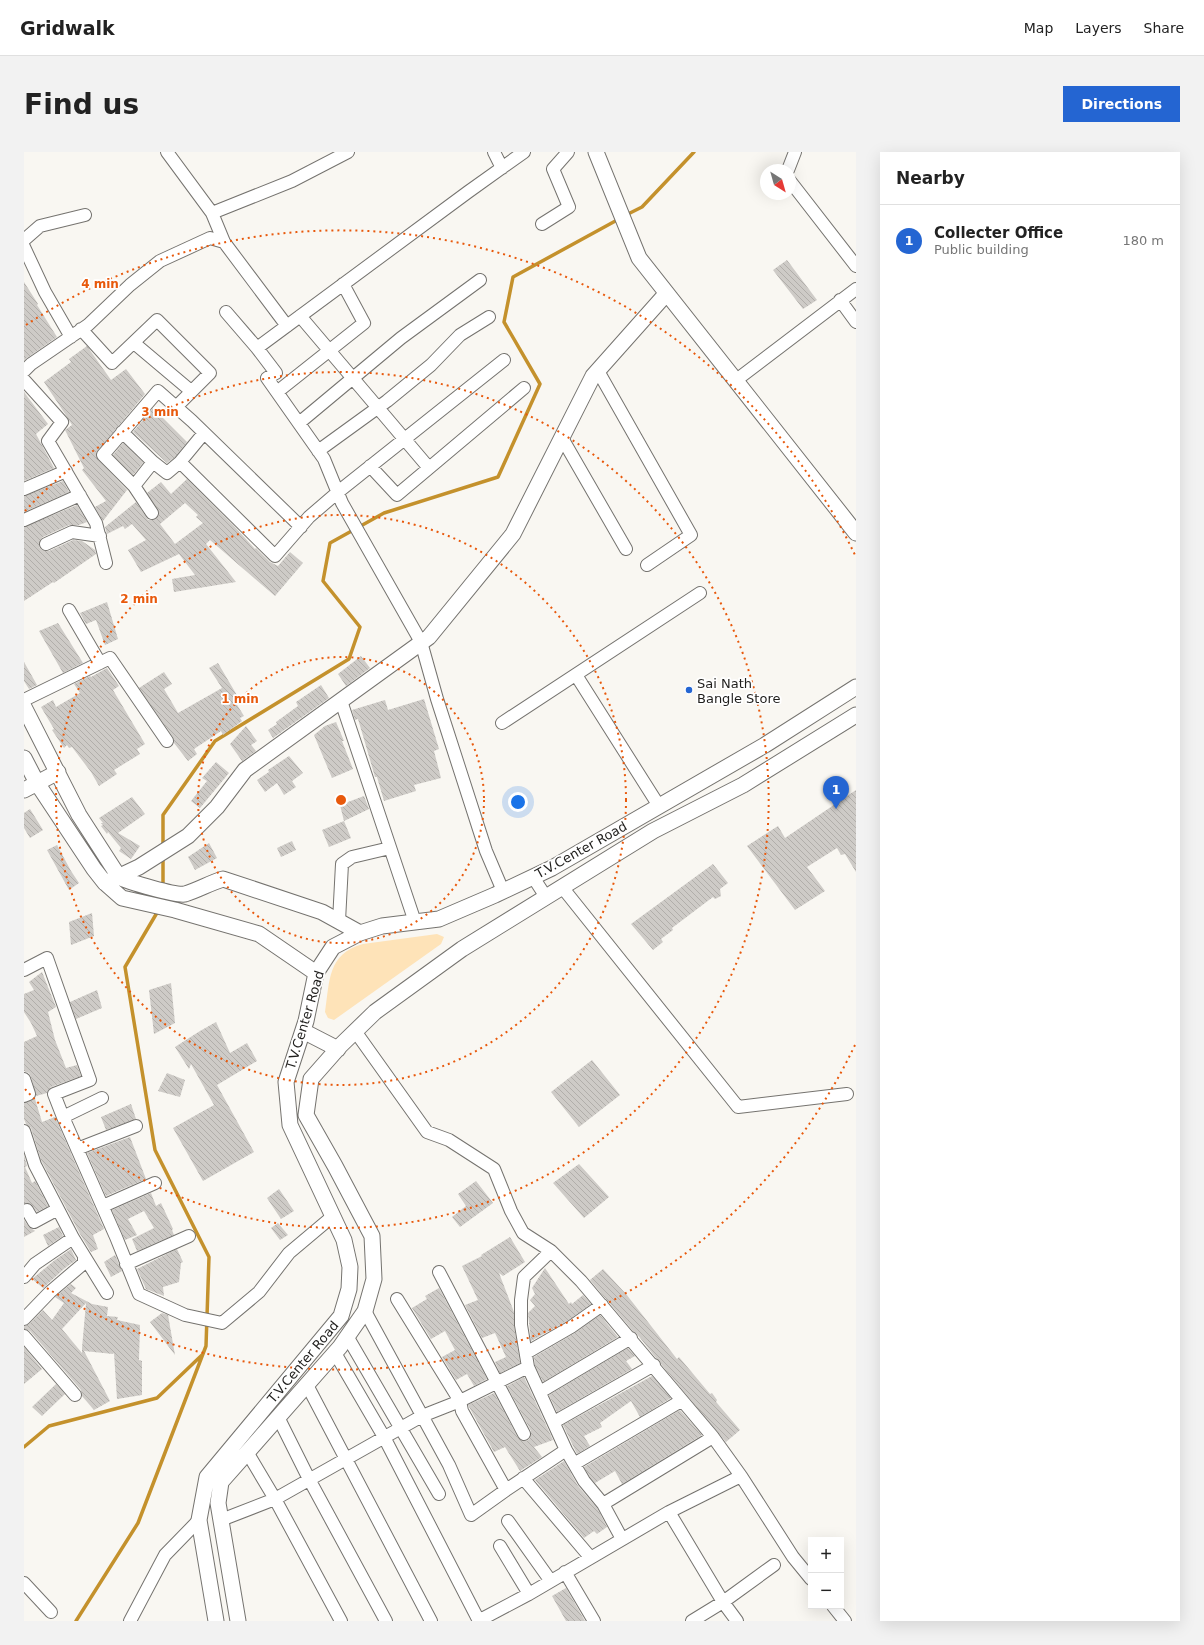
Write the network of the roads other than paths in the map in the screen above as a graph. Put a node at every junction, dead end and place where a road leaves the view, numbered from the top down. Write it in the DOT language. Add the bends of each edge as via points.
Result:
graph roads {
  1 [pos="167,152"];
  2 [pos="348,152"];
  3 [pos="494,152"];
  4 [pos="524,152"];
  5 [pos="568,152"];
  6 [pos="596,152"];
  7 [pos="795,152"];
  8 [pos="790,164"];
  9 [pos="502,168"];
  10 [pos="796,189"];
  11 [pos="212,213"];
  12 [pos="85,215"];
  13 [pos="542,224"];
  14 [pos="24,240"];
  15 [pos="224,242"];
  16 [pos="24,247"];
  17 [pos="856,266"];
  18 [pos="480,280"];
  19 [pos="343,284"];
  20 [pos="856,288"];
  21 [pos="666,294"];
  22 [pos="840,300"];
  23 [pos="226,312"];
  24 [pos="300,316"];
  25 [pos="489,317"];
  26 [pos="856,322"];
  27 [pos="287,326"];
  28 [pos="82,330"];
  29 [pos="70,337"];
  30 [pos="134,343"];
  31 [pos="257,348"];
  32 [pos="329,351"];
  33 [pos="504,360"];
  34 [pos="598,371"];
  35 [pos="24,372"];
  36 [pos="353,378"];
  37 [pos="24,380"];
  38 [pos="735,381"];
  39 [pos="524,388"];
  40 [pos="191,391"];
  41 [pos="277,392"];
  42 [pos="176,407"];
  43 [pos="378,408"];
  44 [pos="299,423"];
  45 [pos="122,432"];
  46 [pos="204,433"];
  47 [pos="562,438"];
  48 [pos="404,439"];
  49 [pos="318,451"];
  50 [pos="152,462"];
  51 [pos="180,462"];
  52 [pos="370,466"];
  53 [pos="429,468"];
  54 [pos="66,471"];
  55 [pos="134,486"];
  56 [pos="24,489"];
  57 [pos="338,492"];
  58 [pos="80,495"];
  59 [pos="152,513"];
  60 [pos="24,520"];
  61 [pos="301,527"];
  62 [pos="856,533"];
  63 [pos="100,536"];
  64 [pos="46,544"];
  65 [pos="626,549"];
  66 [pos="106,563"];
  67 [pos="647,564"];
  68 [pos="700,593"];
  69 [pos="69,610"];
  70 [pos="421,642"];
  71 [pos="100,662"];
  72 [pos="576,675"];
  73 [pos="856,687"];
  74 [pos="24,700"];
  75 [pos="341,701"];
  76 [pos="24,707"];
  77 [pos="856,715"];
  78 [pos="502,723"];
  79 [pos="167,741"];
  80 [pos="24,758"];
  81 [pos="58,772"];
  82 [pos="699,783"];
  83 [pos="31,787"];
  84 [pos="709,802"];
  85 [pos="659,806"];
  86 [pos="390,848"];
  87 [pos="533,877"];
  88 [pos="117,881"];
  89 [pos="562,887"];
  90 [pos="503,891"];
  91 [pos="546,897"];
  92 [pos="339,922"];
  93 [pos="415,922"];
  94 [pos="360,933"];
  95 [pos="24,970"];
  96 [pos="316,974"];
  97 [pos="303,1031"];
  98 [pos="355,1031"];
  99 [pos="338,1049"];
  100 [pos="24,1079"];
  101 [pos="847,1094"];
  102 [pos="24,1096"];
  103 [pos="102,1098"];
  104 [pos="63,1117"];
  105 [pos="136,1126"];
  106 [pos="25,1138"];
  107 [pos="77,1149"];
  108 [pos="155,1183"];
  109 [pos="102,1206"];
  110 [pos="58,1209"];
  111 [pos="24,1211"];
  112 [pos="333,1216"];
  113 [pos="189,1236"];
  114 [pos="73,1238"];
  115 [pos="551,1251"];
  116 [pos="84,1256"];
  117 [pos="126,1264"];
  118 [pos="439,1272"];
  119 [pos="24,1278"];
  120 [pos="107,1293"];
  121 [pos="397,1299"];
  122 [pos="602,1305"];
  123 [pos="365,1311"];
  124 [pos="24,1320"];
  125 [pos="326,1334"];
  126 [pos="24,1336"];
  127 [pos="631,1338"];
  128 [pos="341,1345"];
  129 [pos="526,1353"];
  130 [pos="654,1365"];
  131 [pos="528,1368"];
  132 [pos="496,1382"];
  133 [pos="307,1385"];
  134 [pos="540,1392"];
  135 [pos="75,1395"];
  136 [pos="460,1401"];
  137 [pos="682,1401"];
  138 [pos="422,1416"];
  139 [pos="278,1417"];
  140 [pos="554,1422"];
  141 [pos="400,1428"];
  142 [pos="524,1434"];
  143 [pos="384,1437"];
  144 [pos="713,1437"];
  145 [pos="566,1450"];
  146 [pos="247,1452"];
  147 [pos="346,1459"];
  148 [pos="574,1464"];
  149 [pos="742,1476"];
  150 [pos="523,1478"];
  151 [pos="309,1479"];
  152 [pos="506,1490"];
  153 [pos="439,1494"];
  154 [pos="275,1499"];
  155 [pos="603,1504"];
  156 [pos="669,1512"];
  157 [pos="199,1520"];
  158 [pos="221,1520"];
  159 [pos="508,1521"];
  160 [pos="622,1539"];
  161 [pos="500,1546"];
  162 [pos="590,1557"];
  163 [pos="774,1565"];
  164 [pos="564,1572"];
  165 [pos="808,1575"];
  166 [pos="550,1580"];
  167 [pos="24,1583"];
  168 [pos="528,1594"];
  169 [pos="723,1602"];
  170 [pos="835,1609"];
  171 [pos="51,1612"];
  172 [pos="130,1621"];
  173 [pos="216,1621"];
  174 [pos="238,1621"];
  175 [pos="341,1621"];
  176 [pos="386,1621"];
  177 [pos="430,1621"];
  178 [pos="478,1621"];
  179 [pos="594,1621"];
  180 [pos="692,1621"];
  181 [pos="737,1621"];
  182 [pos="845,1621"];
  1 -- 11 [label="street"];
  2 -- 11 [label="street" via="292,181"];
  3 -- 9 [label="street"];
  4 -- 9 [label="street"];
  5 -- 13 [label="street" via="552,170 569,207"];
  6 -- 21 [label="street" via="638,258"];
  7 -- 8 [label="street"];
  9 -- 19 [label="street"];
  10 -- 17 [label="street"];
  11 -- 15 [label="street"];
  12 -- 14 [label="street" via="40,226"];
  15 -- 27 [label="street"];
  15 -- 28 [label="street" via="210,238 160,260"];
  16 -- 29 [label="street"];
  18 -- 36 [label="street" via="401,338"];
  19 -- 24 [label="street"];
  19 -- 32 [label="street" via="364,323"];
  20 -- 22 [label="street"];
  21 -- 34 [label="street"];
  21 -- 38 [label="street"];
  22 -- 26 [label="street"];
  22 -- 38 [label="street"];
  23 -- 31 [label="street"];
  24 -- 27 [label="street"];
  24 -- 32 [label="street"];
  25 -- 43 [label="street" via="460,335 431,365"];
  27 -- 31 [label="street"];
  28 -- 29 [label="street"];
  28 -- 30 [label="street" via="112,363"];
  29 -- 35 [label="street" via="31,364"];
  30 -- 40 [label="street"];
  30 -- 40 [label="street" via="157,320 210,373"];
  31 -- 41 [label="street" via="276,373 267,378"];
  32 -- 36 [label="street"];
  32 -- 41 [label="street"];
  33 -- 48 [label="street"];
  34 -- 47 [label="street" via="593,376"];
  34 -- 67 [label="street" via="691,535"];
  36 -- 43 [label="street"];
  36 -- 44 [label="street"];
  37 -- 54 [label="street" via="62,422 48,441"];
  38 -- 62 [label="street"];
  39 -- 53 [label="street"];
  40 -- 42 [label="street"];
  41 -- 44 [label="street"];
  42 -- 45 [label="street" via="158,391"];
  42 -- 46 [label="street"];
  43 -- 48 [label="street"];
  43 -- 49 [label="street"];
  44 -- 49 [label="street"];
  45 -- 50 [label="street"];
  45 -- 55 [label="street" via="103,455"];
  46 -- 51 [label="street"];
  46 -- 61 [label="street"];
  47 -- 65 [label="street"];
  47 -- 70 [label="street" via="513,534 428,637"];
  48 -- 52 [label="street"];
  48 -- 53 [label="street"];
  49 -- 57 [label="street"];
  50 -- 51 [label="street" via="166,473"];
  50 -- 55 [label="street"];
  51 -- 61 [label="street" via="274,556"];
  52 -- 53 [label="street" via="397,495"];
  52 -- 57 [label="street"];
  54 -- 56 [label="street"];
  54 -- 58 [label="street"];
  55 -- 59 [label="street"];
  57 -- 61 [label="street"];
  57 -- 70 [label="street"];
  58 -- 60 [label="street"];
  58 -- 63 [label="street" via="96,523"];
  63 -- 64 [label="street" via="72,532"];
  63 -- 66 [label="street"];
  68 -- 72 [label="street"];
  69 -- 71 [label="street"];
  70 -- 75 [label="street"];
  70 -- 90 [label="street" via="486,851"];
  71 -- 74 [label="street"];
  71 -- 79 [label="street" via="110,658"];
  72 -- 78 [label="street"];
  72 -- 85 [label="street"];
  73 -- 82 [label="street, T.V.Center Road" via="765,745"];
  75 -- 86 [label="street"];
  75 -- 88 [label="street" via="245,770 217,806 188,836"];
  76 -- 81 [label="street"];
  77 -- 84 [label="street, T.V.Center Road" via="743,785"];
  80 -- 83 [label="street"];
  81 -- 83 [label="street"];
  81 -- 88 [label="street" via="79,815"];
  82 -- 84 [label="street"];
  82 -- 85 [label="street, T.V.Center Road"];
  83 -- 88 [label="street"];
  84 -- 89 [label="street, T.V.Center Road" via="653,831"];
  85 -- 87 [label="street, T.V.Center Road"];
  86 -- 92 [label="street" via="352,856 342,864"];
  86 -- 93 [label="street"];
  87 -- 90 [label="street, T.V.Center Road"];
  87 -- 91 [label="street"];
  88 -- 92 [label="street" via="183,894 223,879 322,912"];
  88 -- 96 [label="street" via="122,898 259,934"];
  89 -- 91 [label="street, T.V.Center Road"];
  89 -- 101 [label="street" via="738,1107"];
  90 -- 93 [label="street, T.V.Center Road" via="439,919"];
  91 -- 98 [label="street, T.V.Center Road" via="462,949 375,1012"];
  92 -- 94 [label="street"];
  93 -- 94 [label="street, T.V.Center Road" via="382,926"];
  94 -- 96 [label="street, T.V.Center Road" via="333,947"];
  95 -- 104 [label="street" via="47,958 90,1080 54,1094"];
  96 -- 97 [label="street, T.V.Center Road"];
  97 -- 99 [label="street"];
  97 -- 112 [label="street, T.V.Center Road" via="286,1082 290,1125"];
  98 -- 99 [label="street, T.V.Center Road"];
  98 -- 115 [label="street" via="427,1132 450,1140 494,1169 523,1234"];
  99 -- 123 [label="street, T.V.Center Road" via="311,1078 306,1116 372,1236 374,1279"];
  100 -- 102 [label="street" via="29,1094"];
  103 -- 104 [label="street"];
  104 -- 107 [label="street"];
  105 -- 107 [label="street"];
  106 -- 110 [label="street" via="35,1165"];
  107 -- 109 [label="street"];
  108 -- 109 [label="street"];
  109 -- 117 [label="street"];
  110 -- 111 [label="street" via="34,1222 27,1210"];
  110 -- 114 [label="street"];
  112 -- 117 [label="street" via="289,1253 259,1292 222,1323 185,1315 139,1294"];
  112 -- 125 [label="street, T.V.Center Road" via="344,1240 350,1267 349,1289 341,1316"];
  113 -- 117 [label="street"];
  114 -- 116 [label="street"];
  114 -- 119 [label="street" via="35,1264"];
  115 -- 122 [label="street"];
  115 -- 129 [label="street" via="524,1277 520,1300"];
  116 -- 120 [label="street"];
  116 -- 124 [label="street" via="84,1263 50,1292"];
  118 -- 132 [label="street"];
  121 -- 136 [label="street"];
  122 -- 127 [label="street"];
  122 -- 129 [label="street" via="571,1327"];
  123 -- 128 [label="street, T.V.Center Road"];
  123 -- 138 [label="street"];
  125 -- 128 [label="street"];
  125 -- 157 [label="street, T.V.Center Road" via="207,1477"];
  126 -- 135 [label="street"];
  127 -- 130 [label="street"];
  127 -- 134 [label="street"];
  128 -- 133 [label="street, T.V.Center Road"];
  128 -- 141 [label="street"];
  128 -- 143 [label="street"];
  129 -- 131 [label="street"];
  130 -- 137 [label="street"];
  130 -- 140 [label="street"];
  131 -- 132 [label="street"];
  131 -- 134 [label="street"];
  132 -- 136 [label="street"];
  132 -- 142 [label="street"];
  133 -- 139 [label="street, T.V.Center Road"];
  133 -- 147 [label="street"];
  134 -- 140 [label="street"];
  136 -- 138 [label="street"];
  136 -- 152 [label="street" via="462,1411"];
  137 -- 144 [label="street"];
  137 -- 148 [label="street"];
  138 -- 141 [label="street"];
  138 -- 152 [label="street" via="449,1465 471,1515"];
  139 -- 146 [label="street, T.V.Center Road"];
  139 -- 151 [label="street"];
  140 -- 145 [label="street"];
  141 -- 143 [label="street"];
  141 -- 153 [label="street"];
  143 -- 147 [label="street"];
  143 -- 178 [label="street"];
  144 -- 149 [label="street"];
  144 -- 155 [label="street"];
  145 -- 148 [label="street"];
  145 -- 150 [label="street"];
  146 -- 154 [label="street"];
  146 -- 158 [label="street, T.V.Center Road" via="221,1482 218,1503"];
  147 -- 151 [label="street"];
  147 -- 177 [label="street"];
  148 -- 155 [label="street"];
  149 -- 156 [label="street"];
  149 -- 165 [label="street" via="793,1557"];
  150 -- 152 [label="street"];
  150 -- 162 [label="street"];
  151 -- 154 [label="street"];
  151 -- 176 [label="street"];
  154 -- 158 [label="street"];
  154 -- 175 [label="street"];
  155 -- 160 [label="street"];
  156 -- 160 [label="street"];
  156 -- 169 [label="street"];
  157 -- 172 [label="street" via="165,1555"];
  157 -- 173 [label="street, T.V.Center Road"];
  158 -- 174 [label="street, T.V.Center Road"];
  159 -- 166 [label="street"];
  160 -- 162 [label="street"];
  161 -- 168 [label="street"];
  162 -- 164 [label="street"];
  163 -- 169 [label="street"];
  164 -- 166 [label="street"];
  164 -- 179 [label="street"];
  166 -- 168 [label="street"];
  167 -- 171 [label="street"];
  168 -- 178 [label="street"];
  169 -- 180 [label="street"];
  169 -- 181 [label="street"];
  170 -- 182 [label="street"];
}
